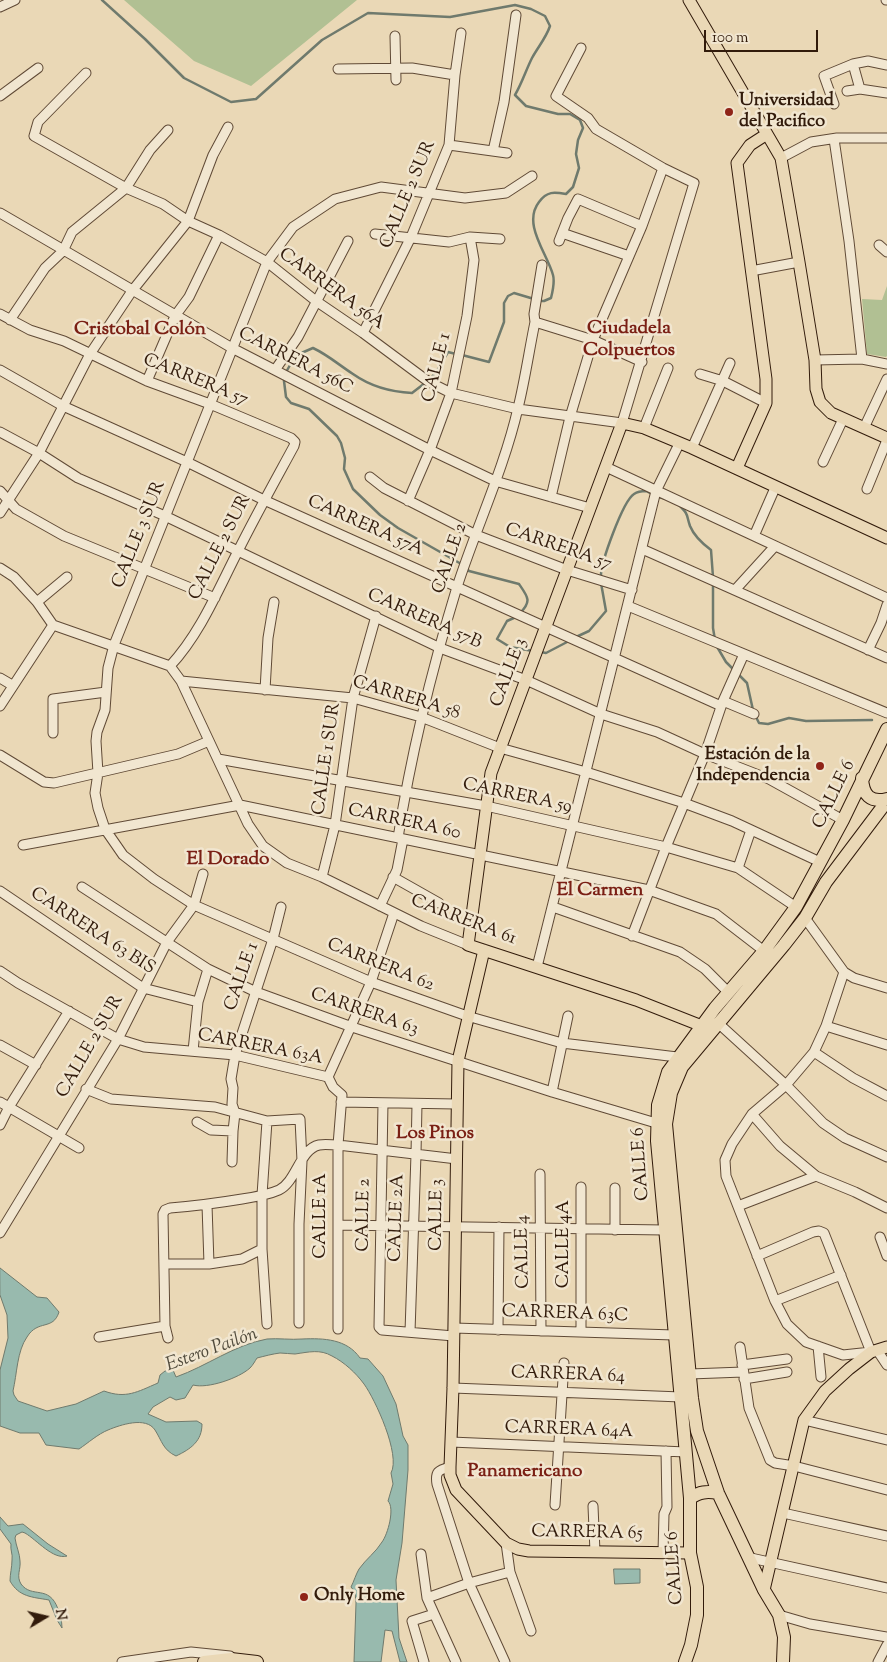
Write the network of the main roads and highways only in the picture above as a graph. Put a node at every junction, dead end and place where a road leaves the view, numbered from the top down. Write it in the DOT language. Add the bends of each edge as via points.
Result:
graph roads {
  1 [pos="689,0"];
  2 [pos="768,134"];
  3 [pos="887,439"];
  4 [pos="737,468"];
  5 [pos="887,538"];
  6 [pos="887,729"];
  7 [pos="862,778"];
  8 [pos="887,800"];
  9 [pos="468,945"];
  10 [pos="484,950"];
  11 [pos="702,1026"];
  12 [pos="878,1350"];
  13 [pos="452,1482"];
  14 [pos="718,1493"];
  15 [pos="690,1498"];
  16 [pos="690,1553"];
  17 [pos="764,1590"];
  18 [pos="256,1661"];
  19 [pos="787,1661"];
  20 [pos="204,1662"];
  21 [pos="685,1662"];
  1 -- 2 [label="main road"];
  2 -- 3 [label="main road" via="781,158 820,402 831,414"];
  2 -- 4 [label="main road" via="750,146 737,163 766,379 766,404"];
  4 -- 5 [label="main road"];
  4 -- 9 [label="main road, CALLE 3" via="644,428 622,423 491,773"];
  6 -- 7 [label="highway, CALLE 6"];
  7 -- 8 [label="highway" via="862,789 869,797"];
  7 -- 11 [label="highway, CALLE 6" via="796,907"];
  8 -- 14 [label="highway, CALLE 6" via="826,882 784,946 682,1067 671,1093 666,1124 690,1374 697,1431"];
  9 -- 10 [label="main road, CARRERA 61"];
  10 -- 11 [label="main road, CARRERA 61" via="636,1000"];
  10 -- 13 [label="main road, CALLE 3" via="458,1061"];
  11 -- 15 [label="highway, CALLE 6" via="668,1072 656,1123"];
  12 -- 17 [label="main road" via="825,1391 804,1420"];
  13 -- 16 [label="main road, CARRERA 65" via="506,1542 518,1549"];
  14 -- 15 [label="highway" via="708,1491"];
  14 -- 17 [label="highway, CALLE 6"];
  15 -- 16 [label="highway, CALLE 6"];
  16 -- 21 [label="highway, CALLE 6" via="697,1587 697,1615"];
  17 -- 19 [label="highway, CALLE 6" via="779,1615"];
  18 -- 20 [label="highway"];
}
